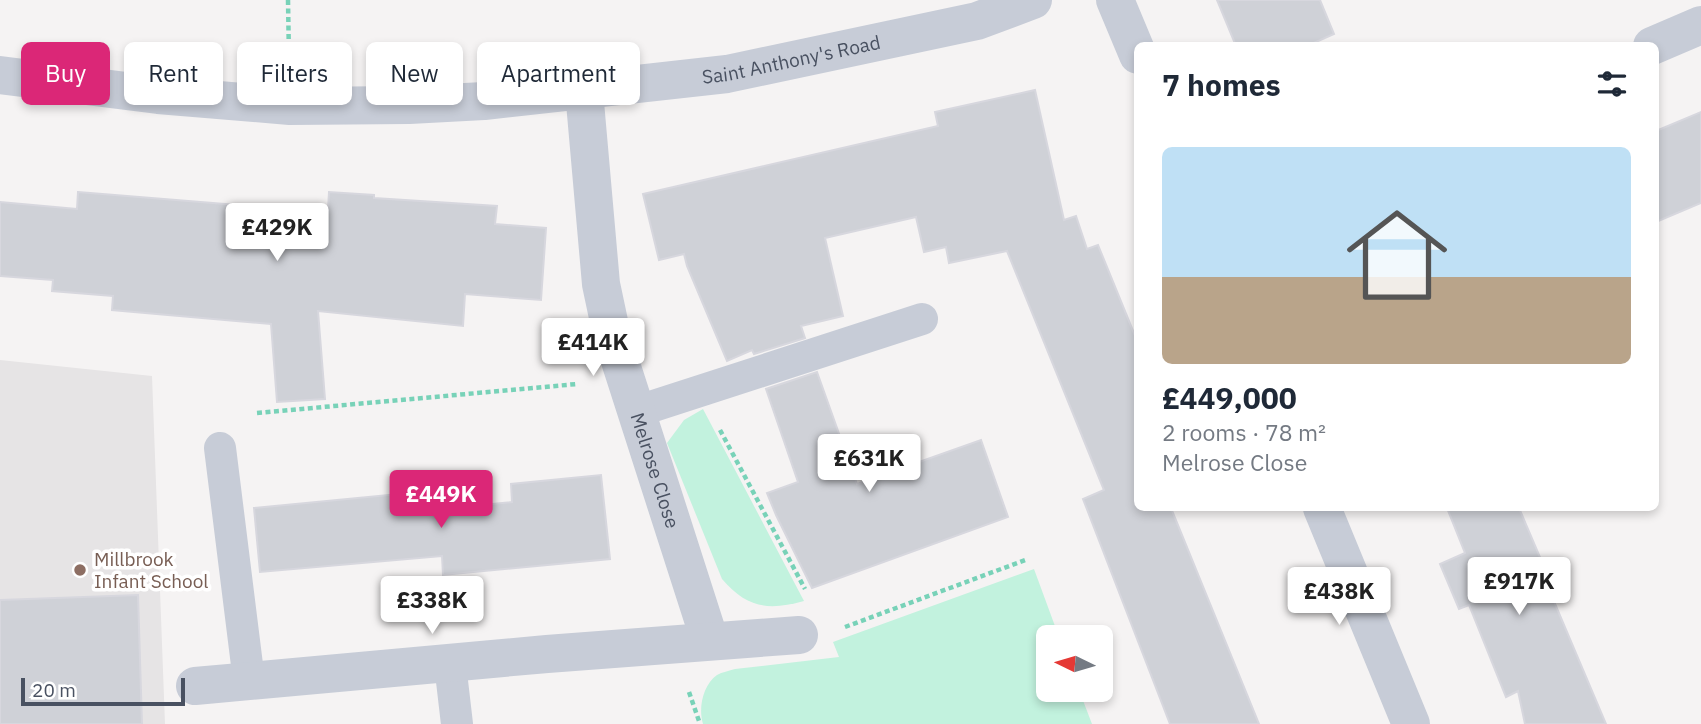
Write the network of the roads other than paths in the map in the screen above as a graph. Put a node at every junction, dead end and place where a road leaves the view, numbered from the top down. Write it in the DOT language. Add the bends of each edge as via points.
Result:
graph roads {
  1 [pos="1033,0"];
  2 [pos="1115,0"];
  3 [pos="1701,25"];
  4 [pos="1659,43"];
  5 [pos="1134,45"];
  6 [pos="0,75"];
  7 [pos="640,84"];
  8 [pos="477,100"];
  9 [pos="585,105"];
  10 [pos="922,319"];
  11 [pos="630,396"];
  12 [pos="220,448"];
  13 [pos="1323,511"];
  14 [pos="799,635"];
  15 [pos="710,641"];
  16 [pos="450,664"];
  17 [pos="249,681"];
  18 [pos="195,686"];
  19 [pos="457,724"];
  20 [pos="1411,724"];
  1 -- 7 [label="street, Saint Anthony's Road" via="977,21 727,74"];
  2 -- 5 [label="street"];
  3 -- 4 [label="street"];
  6 -- 8 [label="street, Saint Anthony's Road" via="290,106"];
  9 -- 11 [label="street, Melrose Close" via="601,284"];
  10 -- 11 [label="lane" via="700,392"];
  11 -- 15 [label="street, Melrose Close"];
  12 -- 17 [label="lane"];
  13 -- 20 [label="street"];
  14 -- 15 [label="street"];
  15 -- 16 [label="street"];
  16 -- 17 [label="street"];
  16 -- 19 [label="lane"];
  17 -- 18 [label="street"];
}
